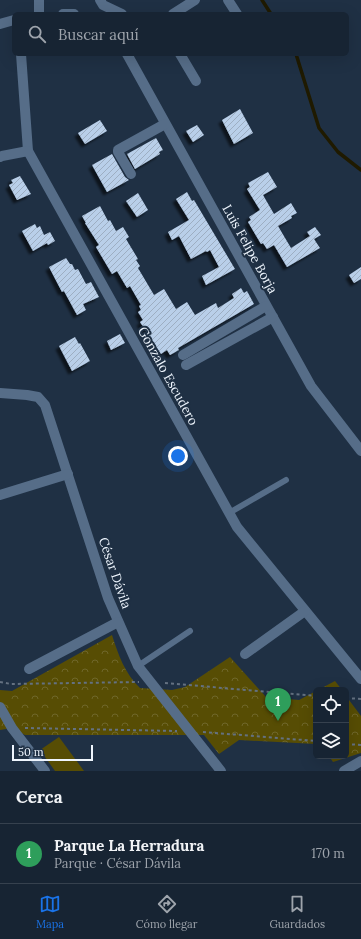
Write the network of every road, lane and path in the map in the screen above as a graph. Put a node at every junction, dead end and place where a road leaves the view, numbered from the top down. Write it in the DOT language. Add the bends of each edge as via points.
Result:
graph roads {
  1 [pos="39,0"];
  2 [pos="100,0"];
  3 [pos="195,0"];
  4 [pos="228,0"];
  5 [pos="39,12"];
  6 [pos="117,12"];
  7 [pos="176,12"];
  8 [pos="236,12"];
  9 [pos="12,21"];
  10 [pos="0,24"];
  11 [pos="20,56"];
  12 [pos="127,56"];
  13 [pos="181,56"];
  14 [pos="196,81"];
  15 [pos="165,124"];
  16 [pos="28,151"];
  17 [pos="0,158"];
  18 [pos="131,174"];
  19 [pos="266,306"];
  20 [pos="273,317"];
  21 [pos="0,393"];
  22 [pos="361,451"];
  23 [pos="68,474"];
  24 [pos="286,480"];
  25 [pos="0,495"];
  26 [pos="229,513"];
  27 [pos="305,611"];
  28 [pos="118,622"];
  29 [pos="190,631"];
  30 [pos="244,654"];
  31 [pos="138,666"];
  32 [pos="29,669"];
  33 [pos="361,679"];
  34 [pos="349,698"];
  35 [pos="361,699"];
  36 [pos="0,707"];
  37 [pos="12,728"];
  38 [pos="189,731"];
  39 [pos="313,741"];
  40 [pos="349,744"];
  41 [pos="361,745"];
  42 [pos="361,760"];
  43 [pos="45,771"];
  44 [pos="221,771"];
  45 [pos="344,771"];
  1 -- 5 [label="street"];
  2 -- 6 [label="street" via="103,6"];
  3 -- 7 [label="street"];
  4 -- 8 [label="street"];
  9 -- 10 [label="street"];
  11 -- 16 [label="street, Gonzalo Escudero"];
  12 -- 15 [label="street, Luis Felipe Borja"];
  13 -- 14 [label="street"];
  15 -- 18 [label="street" via="118,150"];
  15 -- 19 [label="street, Luis Felipe Borja"];
  16 -- 17 [label="street"];
  16 -- 26 [label="street, Gonzalo Escudero"];
  19 -- 20 [label="street, Luis Felipe Borja"];
  19 -- 20 [label="street" via="184,360"];
  20 -- 22 [label="street, Luis Felipe Borja" via="311,386"];
  21 -- 23 [label="street, César Dávila" via="38,397 45,405"];
  23 -- 25 [label="street"];
  23 -- 28 [label="street, César Dávila"];
  24 -- 26 [label="lane"];
  26 -- 27 [label="street, Gonzalo Escudero" via="237,528"];
  27 -- 30 [label="street"];
  27 -- 33 [label="street, Gonzalo Escudero"];
  28 -- 31 [label="street, César Dávila"];
  28 -- 32 [label="street"];
  29 -- 31 [label="lane"];
  31 -- 38 [label="street, César Dávila"];
  34 -- 35 [label="path"];
  36 -- 37 [label="street"];
  37 -- 38 [label="path"];
  37 -- 43 [label="street"];
  38 -- 39 [label="path"];
  38 -- 44 [label="street, César Dávila"];
  40 -- 41 [label="path"];
  42 -- 45 [label="street"];
}
